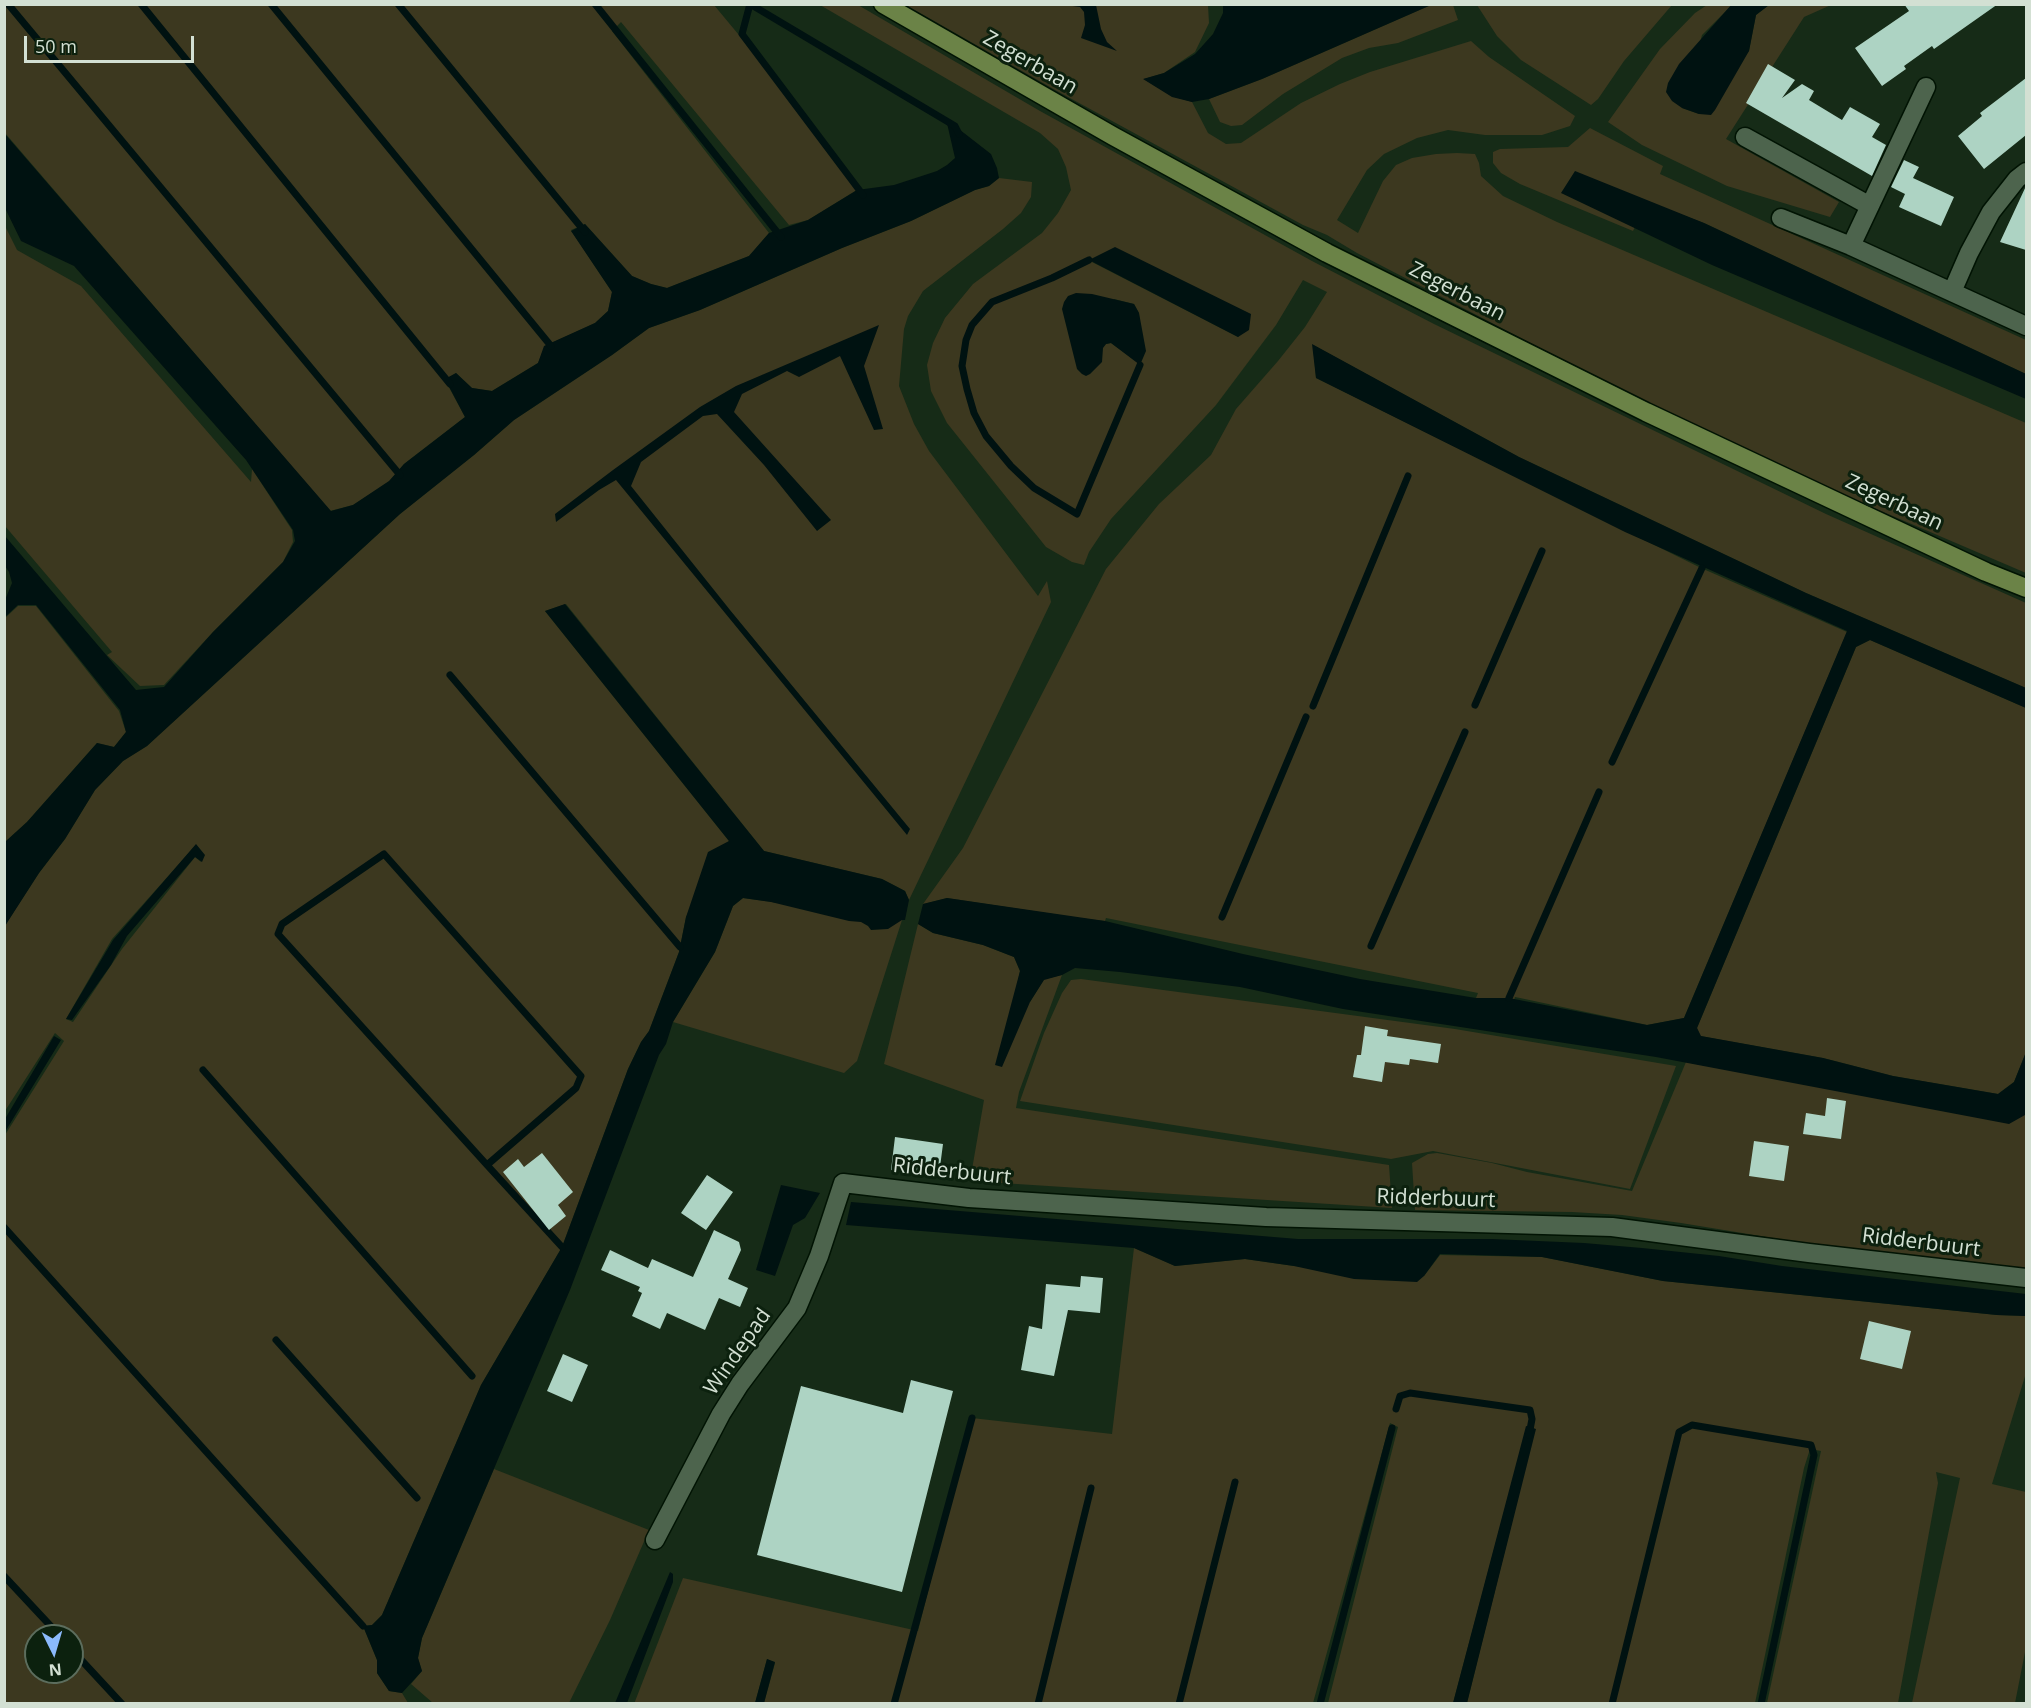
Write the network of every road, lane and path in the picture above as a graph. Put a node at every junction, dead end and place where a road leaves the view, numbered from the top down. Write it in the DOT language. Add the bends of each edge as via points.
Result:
graph roads {
  1 [pos="883,4"];
  2 [pos="1926,87"];
  3 [pos="1744,136"];
  4 [pos="2026,172"];
  5 [pos="1870,206"];
  6 [pos="1781,218"];
  7 [pos="1851,246"];
  8 [pos="1952,292"];
  9 [pos="2026,326"];
  10 [pos="2026,588"];
  11 [pos="843,1183"];
  12 [pos="2026,1278"];
  13 [pos="655,1540"];
  1 -- 10 [label="main road, Zegerbaan" via="1113,136 1327,252 1646,412"];
  2 -- 5 [label="street"];
  3 -- 5 [label="street"];
  4 -- 8 [label="street" via="1991,212"];
  5 -- 7 [label="street"];
  6 -- 7 [label="street"];
  7 -- 8 [label="street"];
  8 -- 9 [label="street"];
  11 -- 12 [label="street, Ridderbuurt" via="969,1198 1266,1217 1612,1227"];
  11 -- 13 [label="street, Windepad" via="797,1308 740,1384"];
}
